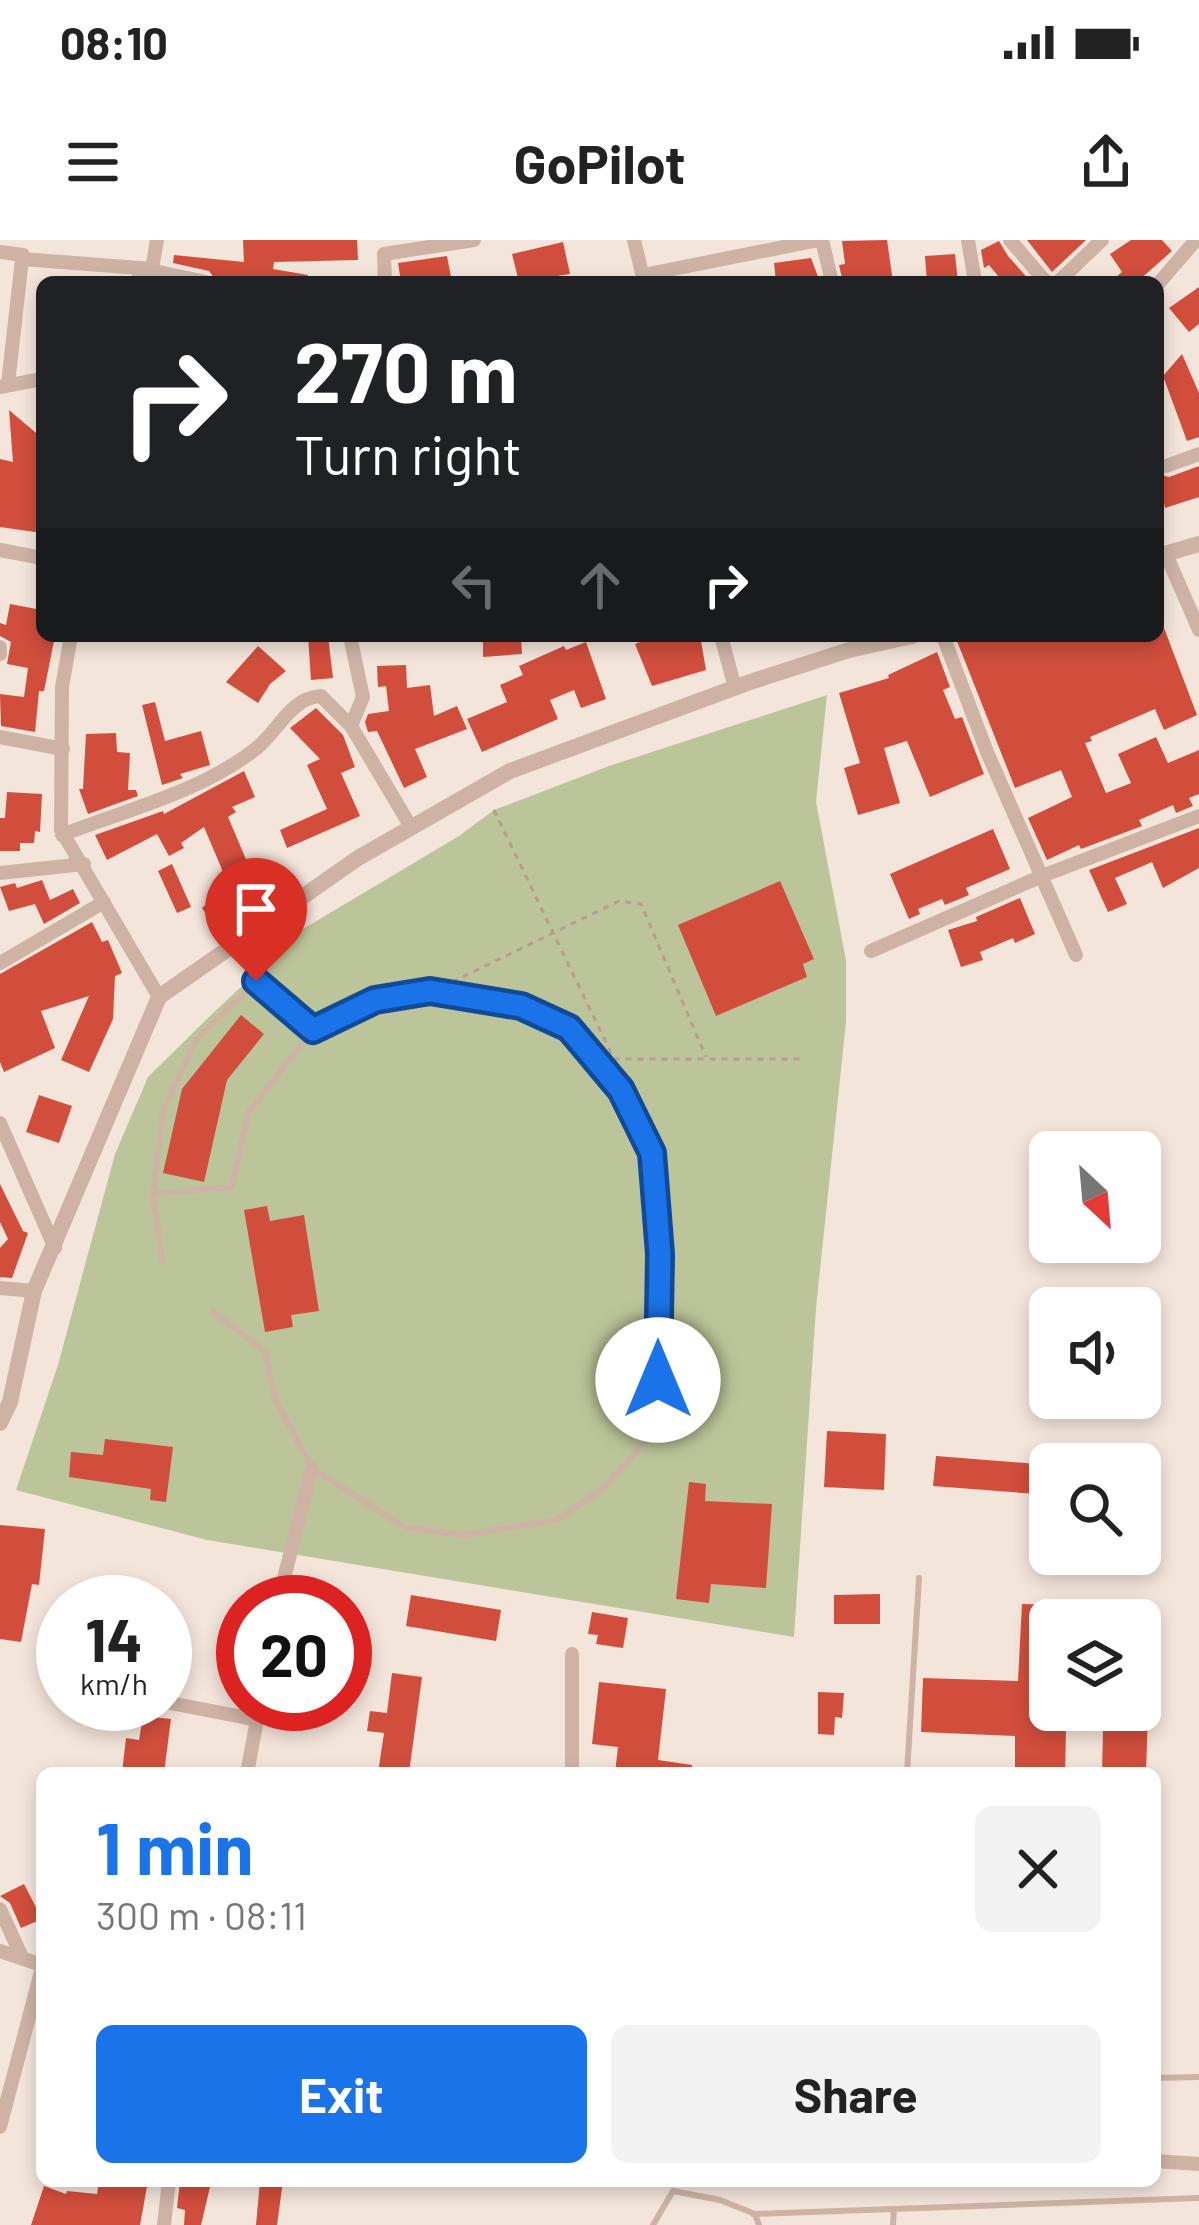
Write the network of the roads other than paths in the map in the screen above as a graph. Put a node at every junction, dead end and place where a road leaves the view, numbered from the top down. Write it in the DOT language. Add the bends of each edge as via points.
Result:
graph roads {
  1 [pos="157,240"];
  2 [pos="474,240"];
  3 [pos="634,240"];
  4 [pos="820,240"];
  5 [pos="968,240"];
  6 [pos="1010,240"];
  7 [pos="1102,240"];
  8 [pos="1186,243"];
  9 [pos="385,247"];
  10 [pos="0,252"];
  11 [pos="23,252"];
  12 [pos="139,275"];
  13 [pos="643,276"];
  14 [pos="653,276"];
  15 [pos="830,276"];
  16 [pos="973,276"];
  17 [pos="1041,276"];
  18 [pos="1064,276"];
  19 [pos="1163,276"];
  20 [pos="36,380"];
  21 [pos="4,386"];
  22 [pos="1199,454"];
  23 [pos="1166,466"];
  24 [pos="1199,544"];
  25 [pos="0,550"];
  26 [pos="1164,554"];
  27 [pos="36,556"];
  28 [pos="1164,559"];
  29 [pos="1199,630"];
  30 [pos="70,642"];
  31 [pos="351,642"];
  32 [pos="723,642"];
  33 [pos="857,642"];
  34 [pos="885,642"];
  35 [pos="945,642"];
  36 [pos="849,650"];
  37 [pos="735,688"];
  38 [pos="351,726"];
  39 [pos="0,737"];
  40 [pos="63,749"];
  41 [pos="1199,817"];
  42 [pos="411,827"];
  43 [pos="62,835"];
  44 [pos="84,864"];
  45 [pos="0,873"];
  46 [pos="1042,876"];
  47 [pos="104,902"];
  48 [pos="871,951"];
  49 [pos="1076,955"];
  50 [pos="0,962"];
  51 [pos="159,997"];
  52 [pos="313,1030"];
  53 [pos="0,1123"];
  54 [pos="153,1194"];
  55 [pos="55,1248"];
  56 [pos="162,1261"];
  57 [pos="0,1288"];
  58 [pos="34,1291"];
  59 [pos="213,1312"];
  60 [pos="0,1423"];
  61 [pos="312,1468"];
  62 [pos="285,1575"];
  63 [pos="919,1578"];
  64 [pos="572,1654"];
  65 [pos="256,1731"];
  66 [pos="249,1767"];
  67 [pos="572,1767"];
  68 [pos="907,1767"];
  69 [pos="0,1909"];
  70 [pos="0,1952"];
  71 [pos="21,1955"];
  72 [pos="36,1964"];
  73 [pos="36,1990"];
  74 [pos="1199,2077"];
  75 [pos="1161,2078"];
  76 [pos="0,2127"];
  77 [pos="1161,2162"];
  78 [pos="1199,2164"];
  79 [pos="168,2187"];
  80 [pos="1199,2198"];
  81 [pos="895,2209"];
  82 [pos="753,2214"];
  83 [pos="164,2225"];
  84 [pos="652,2225"];
  85 [pos="759,2225"];
  86 [pos="893,2225"];
  1 -- 12 [label="street" via="152,269"];
  2 -- 9 [label="street"];
  3 -- 13 [label="street"];
  4 -- 14 [label="street"];
  4 -- 15 [label="street"];
  5 -- 16 [label="street"];
  6 -- 17 [label="street"];
  7 -- 18 [label="street"];
  8 -- 19 [label="street"];
  10 -- 11 [label="street"];
  11 -- 12 [label="street"];
  11 -- 21 [label="street"];
  20 -- 21 [label="street"];
  22 -- 23 [label="street"];
  24 -- 26 [label="street"];
  25 -- 27 [label="street"];
  28 -- 29 [label="street"];
  30 -- 40 [label="street"];
  31 -- 38 [label="street" via="363,698"];
  32 -- 37 [label="street"];
  33 -- 36 [label="street"];
  34 -- 36 [label="street"];
  35 -- 46 [label="street"];
  36 -- 37 [label="street"];
  37 -- 42 [label="street" via="510,771"];
  38 -- 42 [label="street"];
  38 -- 43 [label="street" via="321,696 307,697 232,764"];
  39 -- 40 [label="street"];
  40 -- 43 [label="street"];
  41 -- 46 [label="street"];
  42 -- 51 [label="street"];
  43 -- 44 [label="street"];
  44 -- 45 [label="street"];
  44 -- 47 [label="street"];
  46 -- 48 [label="street"];
  46 -- 49 [label="street"];
  47 -- 50 [label="street"];
  47 -- 51 [label="street"];
  51 -- 55 [label="street"];
  52 -- 54 [label="lane" via="248,1113 232,1186"];
  52 -- 54 [label="lane" via="256,981 196,1040 163,1111"];
  52 -- 61 [label="lane" via="375,1000 430,991 521,1006 569,1028 621,1090 652,1153 660,1254 658,1380 646,1441 601,1490 557,1520 464,1535 404,1527"];
  53 -- 55 [label="street"];
  54 -- 56 [label="lane"];
  55 -- 58 [label="street"];
  57 -- 58 [label="street"];
  58 -- 60 [label="street"];
  59 -- 61 [label="lane" via="265,1351 275,1399"];
  61 -- 62 [label="street"];
  63 -- 68 [label="lane"];
  64 -- 67 [label="street"];
  65 -- 66 [label="street"];
  69 -- 71 [label="street"];
  70 -- 71 [label="street"];
  71 -- 72 [label="street"];
  73 -- 76 [label="street"];
  74 -- 75 [label="lane"];
  77 -- 78 [label="street"];
  79 -- 83 [label="street"];
  80 -- 81 [label="lane"];
  81 -- 82 [label="lane"];
  81 -- 86 [label="lane"];
  82 -- 84 [label="lane" via="673,2191"];
  82 -- 85 [label="lane"];
}
